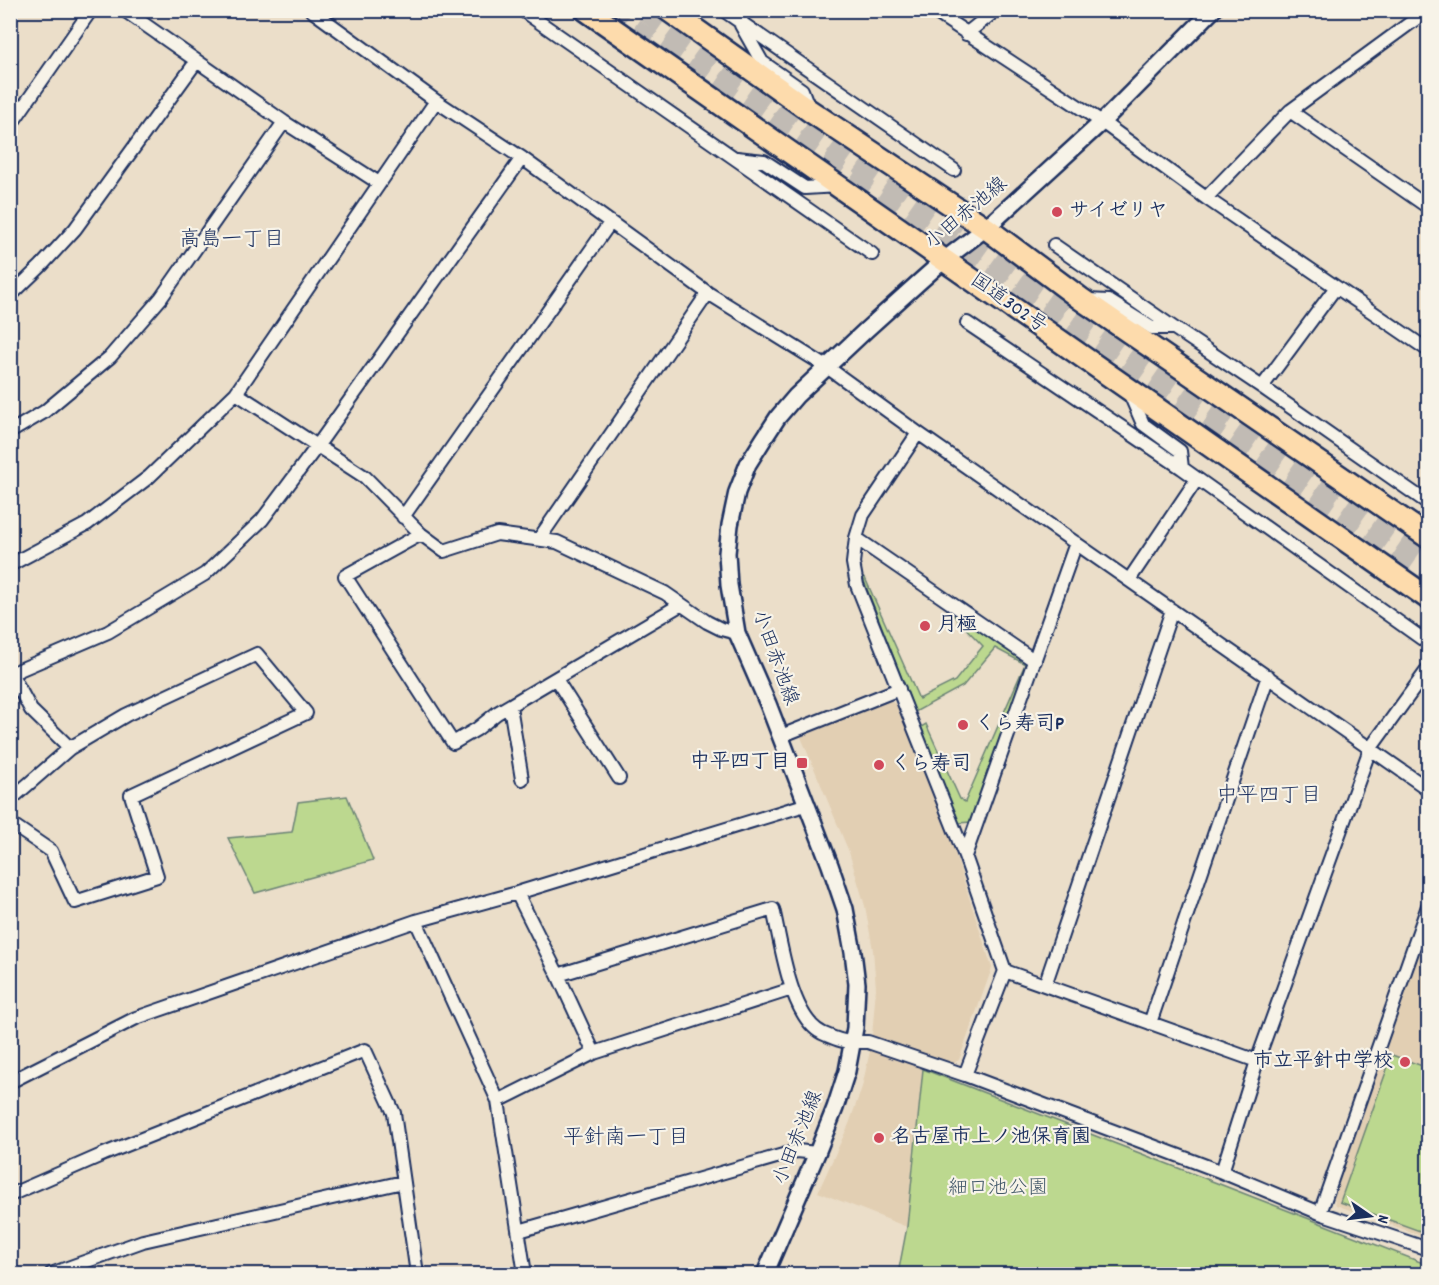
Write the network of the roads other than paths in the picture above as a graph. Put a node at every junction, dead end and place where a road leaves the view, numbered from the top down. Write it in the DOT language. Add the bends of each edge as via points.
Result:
graph roads {
  1 [pos="91,10"];
  2 [pos="124,10"];
  3 [pos="311,10"];
  4 [pos="522,10"];
  5 [pos="586,10"];
  6 [pos="668,10"];
  7 [pos="723,10"];
  8 [pos="932,10"];
  9 [pos="996,10"];
  10 [pos="1213,10"];
  11 [pos="1428,10"];
  12 [pos="742,16"];
  13 [pos="966,34"];
  14 [pos="196,62"];
  15 [pos="436,101"];
  16 [pos="810,111"];
  17 [pos="1290,111"];
  18 [pos="284,122"];
  19 [pos="1102,122"];
  20 [pos="10,126"];
  21 [pos="733,157"];
  22 [pos="522,158"];
  23 [pos="954,170"];
  24 [pos="379,183"];
  25 [pos="839,186"];
  26 [pos="1206,198"];
  27 [pos="1428,207"];
  28 [pos="610,223"];
  29 [pos="986,228"];
  30 [pos="1054,245"];
  31 [pos="872,254"];
  32 [pos="944,260"];
  33 [pos="1336,287"];
  34 [pos="708,293"];
  35 [pos="10,296"];
  36 [pos="1081,299"];
  37 [pos="967,323"];
  38 [pos="1174,328"];
  39 [pos="1428,350"];
  40 [pos="827,367"];
  41 [pos="1126,386"];
  42 [pos="1262,387"];
  43 [pos="236,393"];
  44 [pos="10,432"];
  45 [pos="918,433"];
  46 [pos="318,445"];
  47 [pos="1182,468"];
  48 [pos="1197,479"];
  49 [pos="1428,503"];
  50 [pos="403,517"];
  51 [pos="421,534"];
  52 [pos="1428,537"];
  53 [pos="856,538"];
  54 [pos="538,539"];
  55 [pos="1076,543"];
  56 [pos="10,565"];
  57 [pos="1129,580"];
  58 [pos="1428,598"];
  59 [pos="680,605"];
  60 [pos="1172,610"];
  61 [pos="737,633"];
  62 [pos="1428,643"];
  63 [pos="1035,661"];
  64 [pos="1428,669"];
  65 [pos="11,674"];
  66 [pos="1268,676"];
  67 [pos="556,679"];
  68 [pos="899,689"];
  69 [pos="510,706"];
  70 [pos="781,736"];
  71 [pos="70,748"];
  72 [pos="1370,749"];
  73 [pos="619,778"];
  74 [pos="522,779"];
  75 [pos="1428,789"];
  76 [pos="10,800"];
  77 [pos="808,804"];
  78 [pos="10,823"];
  79 [pos="965,856"];
  80 [pos="517,893"];
  81 [pos="1428,906"];
  82 [pos="416,921"];
  83 [pos="1005,971"];
  84 [pos="558,975"];
  85 [pos="1045,985"];
  86 [pos="792,989"];
  87 [pos="1150,1023"];
  88 [pos="852,1042"];
  89 [pos="594,1053"];
  90 [pos="1257,1061"];
  91 [pos="965,1075"];
  92 [pos="10,1082"];
  93 [pos="498,1101"];
  94 [pos="817,1153"];
  95 [pos="1222,1172"];
  96 [pos="403,1182"];
  97 [pos="10,1195"];
  98 [pos="1320,1213"];
  99 [pos="519,1231"];
  100 [pos="1428,1249"];
  101 [pos="524,1274"];
  102 [pos="51,1275"];
  103 [pos="417,1275"];
  104 [pos="765,1275"];
  1 -- 20 [label="street"];
  2 -- 14 [label="street"];
  3 -- 15 [label="street"];
  4 -- 21 [label="street"];
  5 -- 25 [label="highway, 国道302号"];
  6 -- 16 [label="highway"];
  7 -- 12 [label="street"];
  8 -- 13 [label="street"];
  9 -- 13 [label="street"];
  10 -- 19 [label="street, 小田赤池線"];
  11 -- 17 [label="street"];
  12 -- 16 [label="street" via="762,62 802,90"];
  12 -- 23 [label="street"];
  13 -- 19 [label="street"];
  14 -- 18 [label="street"];
  14 -- 35 [label="street" via="75,229"];
  15 -- 22 [label="street"];
  15 -- 24 [label="street"];
  16 -- 29 [label="highway"];
  17 -- 26 [label="street"];
  17 -- 27 [label="street"];
  18 -- 24 [label="street"];
  18 -- 44 [label="street" via="161,298 110,357 44,412"];
  19 -- 26 [label="street"];
  19 -- 29 [label="street, 小田赤池線"];
  21 -- 25 [label="street" via="764,161 805,188"];
  21 -- 31 [label="street"];
  22 -- 28 [label="street"];
  22 -- 46 [label="street"];
  24 -- 43 [label="street"];
  25 -- 32 [label="highway, 国道302号"];
  26 -- 33 [label="street"];
  28 -- 34 [label="street"];
  28 -- 50 [label="street"];
  29 -- 32 [label="street, 小田赤池線"];
  29 -- 36 [label="highway"];
  30 -- 38 [label="street"];
  32 -- 40 [label="street, 小田赤池線"];
  32 -- 41 [label="highway, 国道302号"];
  33 -- 39 [label="street"];
  33 -- 42 [label="street"];
  34 -- 40 [label="street"];
  34 -- 54 [label="street"];
  36 -- 38 [label="street" via="1109,301 1152,328"];
  36 -- 52 [label="highway"];
  37 -- 47 [label="street"];
  38 -- 42 [label="street"];
  40 -- 45 [label="street"];
  40 -- 61 [label="street, 小田赤池線" via="778,417 748,465 737,492 727,553"];
  41 -- 47 [label="street" via="1143,424 1180,451"];
  41 -- 58 [label="highway, 国道302号"];
  42 -- 49 [label="street"];
  43 -- 46 [label="street"];
  43 -- 56 [label="street" via="149,477 96,518"];
  45 -- 53 [label="street" via="863,515"];
  45 -- 55 [label="street"];
  46 -- 50 [label="street" via="365,477"];
  46 -- 65 [label="street" via="262,520 204,574 108,632"];
  47 -- 48 [label="street"];
  48 -- 57 [label="street"];
  48 -- 62 [label="street"];
  50 -- 51 [label="street"];
  51 -- 54 [label="street" via="444,551 497,534"];
  51 -- 69 [label="street" via="345,576 453,743"];
  53 -- 63 [label="street"];
  53 -- 68 [label="street" via="857,585"];
  54 -- 59 [label="street" via="557,542 665,593"];
  55 -- 57 [label="street"];
  55 -- 63 [label="street"];
  57 -- 60 [label="street"];
  59 -- 61 [label="street" via="721,629"];
  59 -- 67 [label="street"];
  60 -- 66 [label="street"];
  60 -- 85 [label="street"];
  61 -- 70 [label="street, 小田赤池線"];
  63 -- 79 [label="street"];
  64 -- 72 [label="street"];
  65 -- 71 [label="street" via="31,710"];
  66 -- 72 [label="street"];
  66 -- 87 [label="street"];
  67 -- 69 [label="street"];
  67 -- 73 [label="street"];
  68 -- 70 [label="street"];
  68 -- 79 [label="street"];
  69 -- 74 [label="street"];
  70 -- 77 [label="street, 小田赤池線"];
  71 -- 76 [label="street"];
  71 -- 78 [label="street" via="126,715 257,654 306,713 131,795 157,876 75,902 51,851"];
  72 -- 75 [label="street"];
  72 -- 90 [label="street"];
  77 -- 80 [label="street"];
  77 -- 88 [label="street, 小田赤池線" via="845,909 853,952 857,984"];
  79 -- 83 [label="street"];
  80 -- 82 [label="street"];
  80 -- 84 [label="street"];
  81 -- 98 [label="street"];
  82 -- 92 [label="street" via="136,1018"];
  82 -- 93 [label="street"];
  83 -- 85 [label="street"];
  83 -- 91 [label="street"];
  84 -- 86 [label="street" via="773,909"];
  84 -- 89 [label="street"];
  85 -- 87 [label="street"];
  86 -- 88 [label="street" via="799,1008 820,1032"];
  86 -- 89 [label="street"];
  87 -- 90 [label="street"];
  88 -- 91 [label="street" via="868,1042"];
  88 -- 94 [label="street, 小田赤池線" via="847,1071"];
  89 -- 93 [label="street"];
  90 -- 95 [label="street"];
  91 -- 95 [label="street"];
  93 -- 99 [label="street"];
  94 -- 99 [label="street" via="797,1151"];
  94 -- 104 [label="street, 小田赤池線"];
  95 -- 98 [label="street"];
  96 -- 97 [label="street" via="394,1113 365,1050"];
  96 -- 102 [label="street" via="143,1240"];
  96 -- 103 [label="street"];
  98 -- 100 [label="street"];
  99 -- 101 [label="street"];
}
